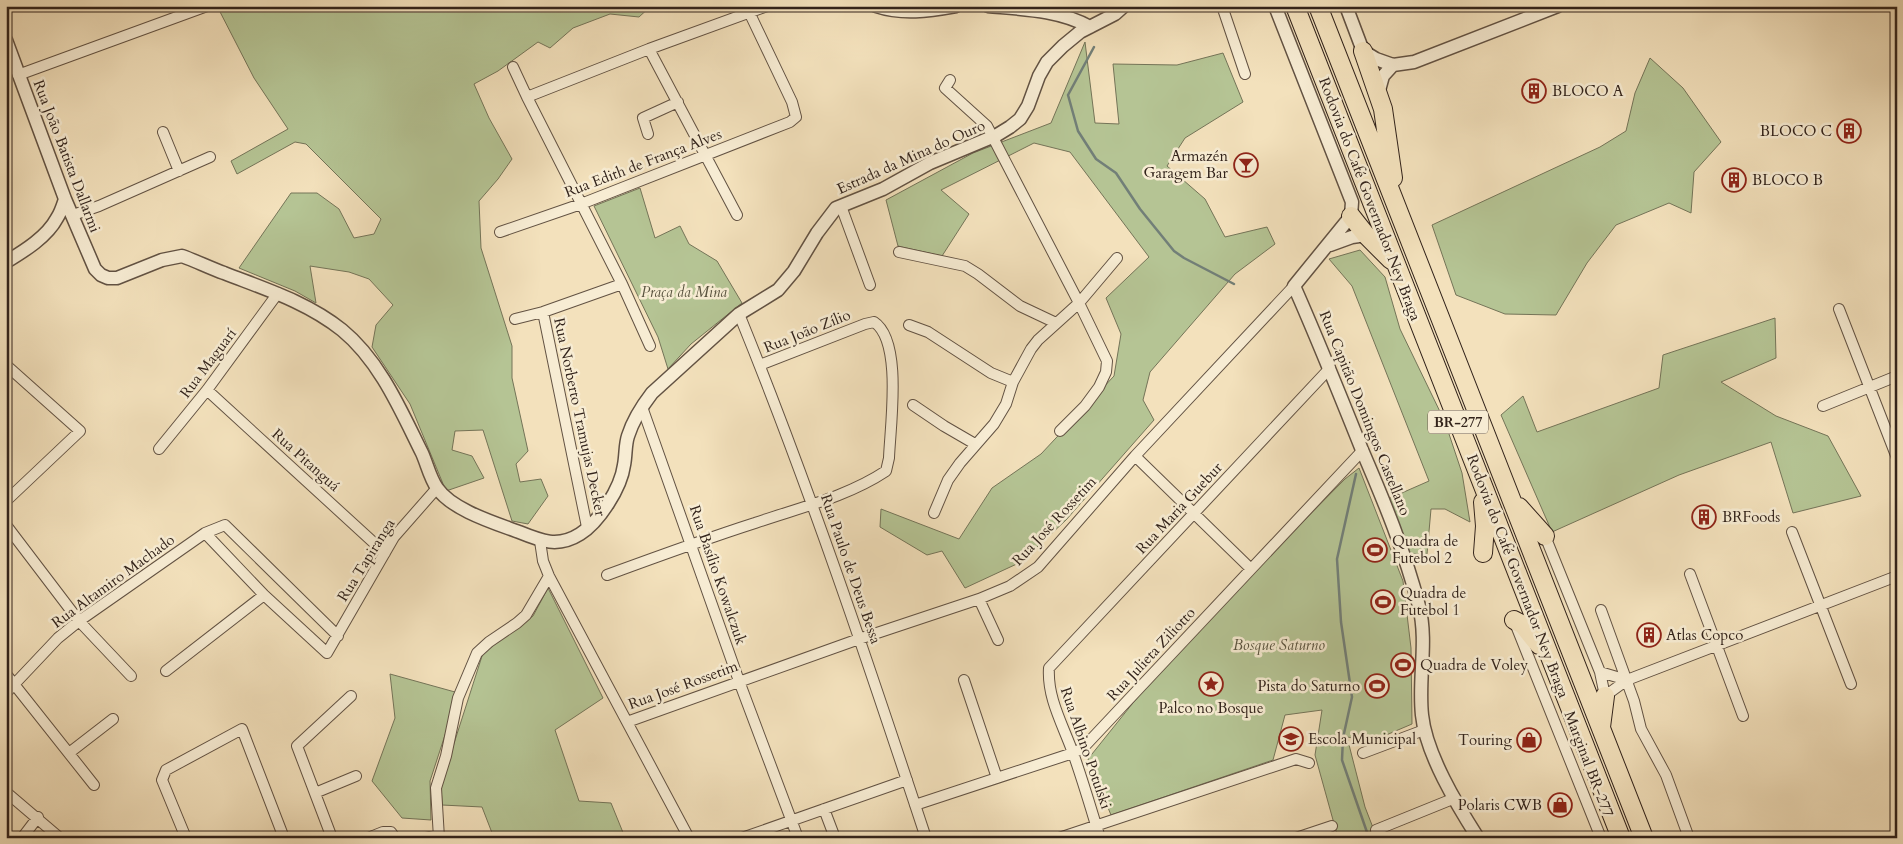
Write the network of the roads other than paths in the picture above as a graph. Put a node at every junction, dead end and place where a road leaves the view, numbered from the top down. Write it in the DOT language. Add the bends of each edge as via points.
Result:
graph roads {
  1 [pos="207,6"];
  2 [pos="767,6"];
  3 [pos="876,6"];
  4 [pos="956,6"];
  5 [pos="988,6"];
  6 [pos="1124,6"];
  7 [pos="1222,6"];
  8 [pos="1276,6"];
  9 [pos="1295,6"];
  10 [pos="1318,6"];
  11 [pos="1346,6"];
  12 [pos="1558,6"];
  13 [pos="1002,7"];
  14 [pos="750,14"];
  15 [pos="1090,27"];
  16 [pos="6,40"];
  17 [pos="649,49"];
  18 [pos="1363,51"];
  19 [pos="1393,65"];
  20 [pos="513,67"];
  21 [pos="1245,74"];
  22 [pos="18,75"];
  23 [pos="950,80"];
  24 [pos="1378,94"];
  25 [pos="527,97"];
  26 [pos="678,102"];
  27 [pos="163,132"];
  28 [pos="648,134"];
  29 [pos="992,137"];
  30 [pos="706,155"];
  31 [pos="210,157"];
  32 [pos="179,171"];
  33 [pos="65,199"];
  34 [pos="581,204"];
  35 [pos="842,206"];
  36 [pos="1397,208"];
  37 [pos="737,215"];
  38 [pos="1351,216"];
  39 [pos="57,219"];
  40 [pos="74,220"];
  41 [pos="500,232"];
  42 [pos="1366,235"];
  43 [pos="1328,246"];
  44 [pos="899,252"];
  45 [pos="1117,258"];
  46 [pos="6,262"];
  47 [pos="1398,268"];
  48 [pos="108,278"];
  49 [pos="622,284"];
  50 [pos="870,285"];
  51 [pos="1294,286"];
  52 [pos="278,293"];
  53 [pos="1079,303"];
  54 [pos="1839,309"];
  55 [pos="543,312"];
  56 [pos="739,314"];
  57 [pos="514,319"];
  58 [pos="1056,323"];
  59 [pos="909,325"];
  60 [pos="650,346"];
  61 [pos="6,364"];
  62 [pos="760,366"];
  63 [pos="1330,368"];
  64 [pos="1897,376"];
  65 [pos="1012,382"];
  66 [pos="1869,387"];
  67 [pos="207,390"];
  68 [pos="913,405"];
  69 [pos="642,406"];
  70 [pos="1823,406"];
  71 [pos="1060,432"];
  72 [pos="975,444"];
  73 [pos="159,449"];
  74 [pos="1363,450"];
  75 [pos="1136,456"];
  76 [pos="1897,458"];
  77 [pos="1474,462"];
  78 [pos="437,488"];
  79 [pos="1511,497"];
  80 [pos="6,501"];
  81 [pos="812,504"];
  82 [pos="934,514"];
  83 [pos="1194,514"];
  84 [pos="6,525"];
  85 [pos="587,527"];
  86 [pos="1792,532"];
  87 [pos="205,533"];
  88 [pos="1545,536"];
  89 [pos="540,541"];
  90 [pos="691,544"];
  91 [pos="385,552"];
  92 [pos="1482,553"];
  93 [pos="1251,569"];
  94 [pos="1690,574"];
  95 [pos="608,575"];
  96 [pos="548,576"];
  97 [pos="1897,576"];
  98 [pos="264,595"];
  99 [pos="979,599"];
  100 [pos="1821,606"];
  101 [pos="1601,610"];
  102 [pos="1514,620"];
  103 [pos="79,621"];
  104 [pos="338,636"];
  105 [pos="859,639"];
  106 [pos="998,640"];
  107 [pos="1717,646"];
  108 [pos="1049,668"];
  109 [pos="166,671"];
  110 [pos="1600,672"];
  111 [pos="6,674"];
  112 [pos="130,676"];
  113 [pos="964,680"];
  114 [pos="1627,680"];
  115 [pos="740,681"];
  116 [pos="14,684"];
  117 [pos="1851,684"];
  118 [pos="6,693"];
  119 [pos="351,696"];
  120 [pos="1605,696"];
  121 [pos="1568,702"];
  122 [pos="1743,716"];
  123 [pos="113,719"];
  124 [pos="627,722"];
  125 [pos="1601,728"];
  126 [pos="1424,730"];
  127 [pos="1073,753"];
  128 [pos="1363,753"];
  129 [pos="69,754"];
  130 [pos="1309,763"];
  131 [pos="356,776"];
  132 [pos="996,778"];
  133 [pos="907,780"];
  134 [pos="94,785"];
  135 [pos="6,792"];
  136 [pos="315,793"];
  137 [pos="1455,798"];
  138 [pos="915,805"];
  139 [pos="824,809"];
  140 [pos="38,817"];
  141 [pos="791,820"];
  142 [pos="1096,826"];
  143 [pos="1332,826"];
  144 [pos="1376,830"];
  145 [pos="439,836"];
  146 [pos="22,838"];
  147 [pos="60,838"];
  148 [pos="186,838"];
  149 [pos="284,838"];
  150 [pos="332,838"];
  151 [pos="368,838"];
  152 [pos="395,838"];
  153 [pos="425,838"];
  154 [pos="689,838"];
  155 [pos="742,838"];
  156 [pos="798,838"];
  157 [pos="835,838"];
  158 [pos="926,838"];
  159 [pos="1059,838"];
  160 [pos="1100,838"];
  161 [pos="1296,838"];
  162 [pos="1478,838"];
  163 [pos="1600,838"];
  164 [pos="1621,838"];
  165 [pos="1644,838"];
  166 [pos="1689,838"];
  1 -- 22 [label="street"];
  2 -- 14 [label="street"];
  3 -- 4 [label="street" via="907,12"];
  5 -- 13 [label="street"];
  6 -- 15 [label="street, Estrada da Mina do Ouro"];
  7 -- 21 [label="street"];
  8 -- 38 [label="street" via="1352,202"];
  9 -- 47 [label="highway, Rodovia do Café Governador Ney Braga / BR-277"];
  10 -- 36 [label="highway, Rodovia do Café Governador Ney Braga / BR-277"];
  11 -- 18 [label="street"];
  12 -- 19 [label="street" via="1414,62"];
  13 -- 15 [label="street" via="1075,19"];
  14 -- 17 [label="street"];
  14 -- 30 [label="street, Rua Edith de França Alves" via="796,117"];
  15 -- 29 [label="street, Estrada da Mina do Ouro" via="1047,62 1020,119"];
  16 -- 22 [label="street, Rua João Batista Dallarmi"];
  17 -- 25 [label="street"];
  17 -- 26 [label="street"];
  18 -- 19 [label="street"];
  18 -- 24 [label="highway"];
  19 -- 24 [label="street" via="1383,76"];
  20 -- 25 [label="street"];
  22 -- 33 [label="street, Rua João Batista Dallarmi"];
  23 -- 29 [label="street" via="945,88 987,126"];
  24 -- 36 [label="highway"];
  25 -- 34 [label="street"];
  26 -- 28 [label="street" via="643,118"];
  26 -- 30 [label="street"];
  27 -- 32 [label="street"];
  29 -- 35 [label="street, Estrada da Mina do Ouro"];
  29 -- 53 [label="street"];
  30 -- 34 [label="street, Rua Edith de França Alves"];
  30 -- 37 [label="street"];
  31 -- 32 [label="street"];
  32 -- 40 [label="street"];
  33 -- 39 [label="street"];
  33 -- 40 [label="street, Rua João Batista Dallarmi"];
  34 -- 41 [label="street, Rua Edith de França Alves"];
  34 -- 49 [label="street"];
  35 -- 50 [label="street"];
  35 -- 56 [label="street, Estrada da Mina do Ouro" via="836,208 778,290"];
  36 -- 79 [label="highway, Rodovia do Café Governador Ney Braga / BR-277"];
  38 -- 42 [label="highway"];
  38 -- 43 [label="street, Rua José Rossetim"];
  39 -- 40 [label="street"];
  39 -- 46 [label="street" via="35,242"];
  40 -- 48 [label="street, Rua João Batista Dallarmi" via="95,269"];
  42 -- 43 [label="street"];
  42 -- 47 [label="highway"];
  43 -- 51 [label="street, Rua José Rossetim"];
  44 -- 58 [label="street" via="964,266 1020,306"];
  45 -- 53 [label="street"];
  47 -- 77 [label="highway, Rodovia do Café Governador Ney Braga / BR-277"];
  48 -- 52 [label="street, Estrada da Mina do Ouro" via="117,278 162,260 182,256"];
  49 -- 55 [label="street"];
  49 -- 60 [label="street"];
  51 -- 63 [label="street, Rua Capitão Domingos Castellano"];
  51 -- 75 [label="street, Rua José Rossetim"];
  52 -- 67 [label="street, Rua Maguarí"];
  52 -- 78 [label="street, Estrada da Mina do Ouro" via="342,330 375,366 418,445"];
  53 -- 58 [label="street"];
  53 -- 71 [label="street" via="1106,361 1106,372 1085,406"];
  54 -- 66 [label="street"];
  55 -- 57 [label="street"];
  55 -- 85 [label="street, Rua Norberto Tramujas Decker"];
  56 -- 62 [label="street, Rua Paulo de Deus Bessa"];
  56 -- 69 [label="street, Estrada da Mina do Ouro" via="652,393"];
  58 -- 65 [label="street" via="1031,349"];
  59 -- 65 [label="street" via="928,332 991,373"];
  61 -- 80 [label="street" via="80,430"];
  62 -- 81 [label="street, Rua Paulo de Deus Bessa"];
  62 -- 81 [label="street, Rua João Zílio" via="874,322 889,347 894,367 886,470 873,479"];
  63 -- 74 [label="street, Rua Capitão Domingos Castellano"];
  63 -- 83 [label="street, Rua Maria Guebur"];
  64 -- 66 [label="street"];
  65 -- 72 [label="street" via="1006,404 994,424"];
  66 -- 70 [label="street"];
  66 -- 76 [label="street"];
  67 -- 73 [label="street, Rua Maguarí"];
  67 -- 91 [label="street, Rua Pitanguá"];
  68 -- 72 [label="street"];
  69 -- 85 [label="street, Estrada da Mina do Ouro" via="628,434 624,467 617,489"];
  69 -- 90 [label="street, Rua Basílio Kowalczuk"];
  72 -- 82 [label="street" via="948,480"];
  74 -- 93 [label="street, Rua Julieta Ziliotto"];
  74 -- 126 [label="street, Rua Capitão Domingos Castellano" via="1406,557 1420,608 1424,640"];
  75 -- 83 [label="street"];
  75 -- 99 [label="street, Rua José Rossetim" via="1038,567 1010,586"];
  77 -- 92 [label="highway" via="1484,512"];
  77 -- 121 [label="highway, Rodovia do Café Governador Ney Braga / BR-277"];
  78 -- 89 [label="street, Estrada da Mina do Ouro" via="473,514"];
  78 -- 91 [label="street, Rua Tapiranga"];
  79 -- 88 [label="highway"];
  79 -- 125 [label="highway, Rodovia do Café Governador Ney Braga / BR-277"];
  81 -- 90 [label="street"];
  81 -- 105 [label="street, Rua Paulo de Deus Bessa"];
  83 -- 93 [label="street"];
  83 -- 108 [label="street, Rua Maria Guebur"];
  84 -- 103 [label="street"];
  85 -- 89 [label="street, Estrada da Mina do Ouro" via="570,539"];
  86 -- 100 [label="street"];
  87 -- 98 [label="street"];
  87 -- 103 [label="street, Rua Altamiro Machado"];
  87 -- 104 [label="street, Rua Altamiro Machado" via="225,525"];
  88 -- 110 [label="street"];
  89 -- 96 [label="street"];
  90 -- 95 [label="street"];
  90 -- 115 [label="street, Rua Basílio Kowalczuk"];
  91 -- 104 [label="street, Rua Tapiranga"];
  93 -- 127 [label="street, Rua Julieta Ziliotto" via="1120,710 1083,748"];
  94 -- 107 [label="street"];
  96 -- 124 [label="street"];
  96 -- 145 [label="street" via="526,615 488,642 473,662 458,698 436,788"];
  97 -- 100 [label="street"];
  98 -- 104 [label="street, Rua Tapiranga" via="327,653"];
  98 -- 109 [label="street"];
  99 -- 105 [label="street, Rua José Rossetim"];
  99 -- 106 [label="street"];
  100 -- 107 [label="street"];
  100 -- 117 [label="street"];
  101 -- 114 [label="street"];
  102 -- 121 [label="highway" via="1524,625 1532,635"];
  102 -- 163 [label="street, Marginal BR-277"];
  103 -- 112 [label="street"];
  103 -- 116 [label="street, Rua Altamiro Machado"];
  105 -- 115 [label="street, Rua José Rossetim"];
  105 -- 133 [label="street, Rua Paulo de Deus Bessa"];
  107 -- 114 [label="street"];
  107 -- 122 [label="street"];
  108 -- 127 [label="street, Rua Albino Potulski" via="1048,682 1054,704"];
  110 -- 114 [label="street"];
  110 -- 120 [label="street"];
  111 -- 116 [label="street"];
  113 -- 132 [label="street"];
  114 -- 120 [label="street"];
  114 -- 166 [label="street" via="1641,728 1666,775"];
  115 -- 124 [label="street, Rua José Rossetim"];
  115 -- 141 [label="street, Rua Basílio Kowalczuk"];
  116 -- 118 [label="street, Rua Altamiro Machado"];
  116 -- 129 [label="street"];
  119 -- 136 [label="street" via="297,746"];
  120 -- 125 [label="highway"];
  121 -- 164 [label="highway, Rodovia do Café Governador Ney Braga / BR-277"];
  123 -- 129 [label="street"];
  124 -- 154 [label="street"];
  125 -- 165 [label="highway, Rodovia do Café Governador Ney Braga / BR-277"];
  126 -- 128 [label="street"];
  126 -- 137 [label="street, Rua Capitão Domingos Castellano" via="1431,752"];
  127 -- 132 [label="street, Rua Julieta Ziliotto"];
  127 -- 142 [label="street, Rua Albino Potulski"];
  129 -- 134 [label="street"];
  130 -- 142 [label="street" via="1296,758"];
  131 -- 136 [label="street"];
  132 -- 138 [label="street, Rua Julieta Ziliotto"];
  133 -- 138 [label="street, Rua Paulo de Deus Bessa"];
  133 -- 139 [label="street"];
  135 -- 140 [label="street"];
  136 -- 150 [label="street"];
  137 -- 144 [label="street"];
  137 -- 162 [label="street, Rua Capitão Domingos Castellano"];
  138 -- 158 [label="street, Rua Paulo de Deus Bessa"];
  139 -- 141 [label="street"];
  139 -- 157 [label="street"];
  140 -- 146 [label="street"];
  140 -- 147 [label="street"];
  141 -- 155 [label="street"];
  141 -- 156 [label="street, Rua Basílio Kowalczuk"];
  142 -- 159 [label="street"];
  142 -- 160 [label="street, Rua Albino Potulski"];
  143 -- 161 [label="street"];
  145 -- 153 [label="street"];
  148 -- 149 [label="street" via="162,780 166,770 242,729"];
  151 -- 152 [label="street" via="391,832"];
}
